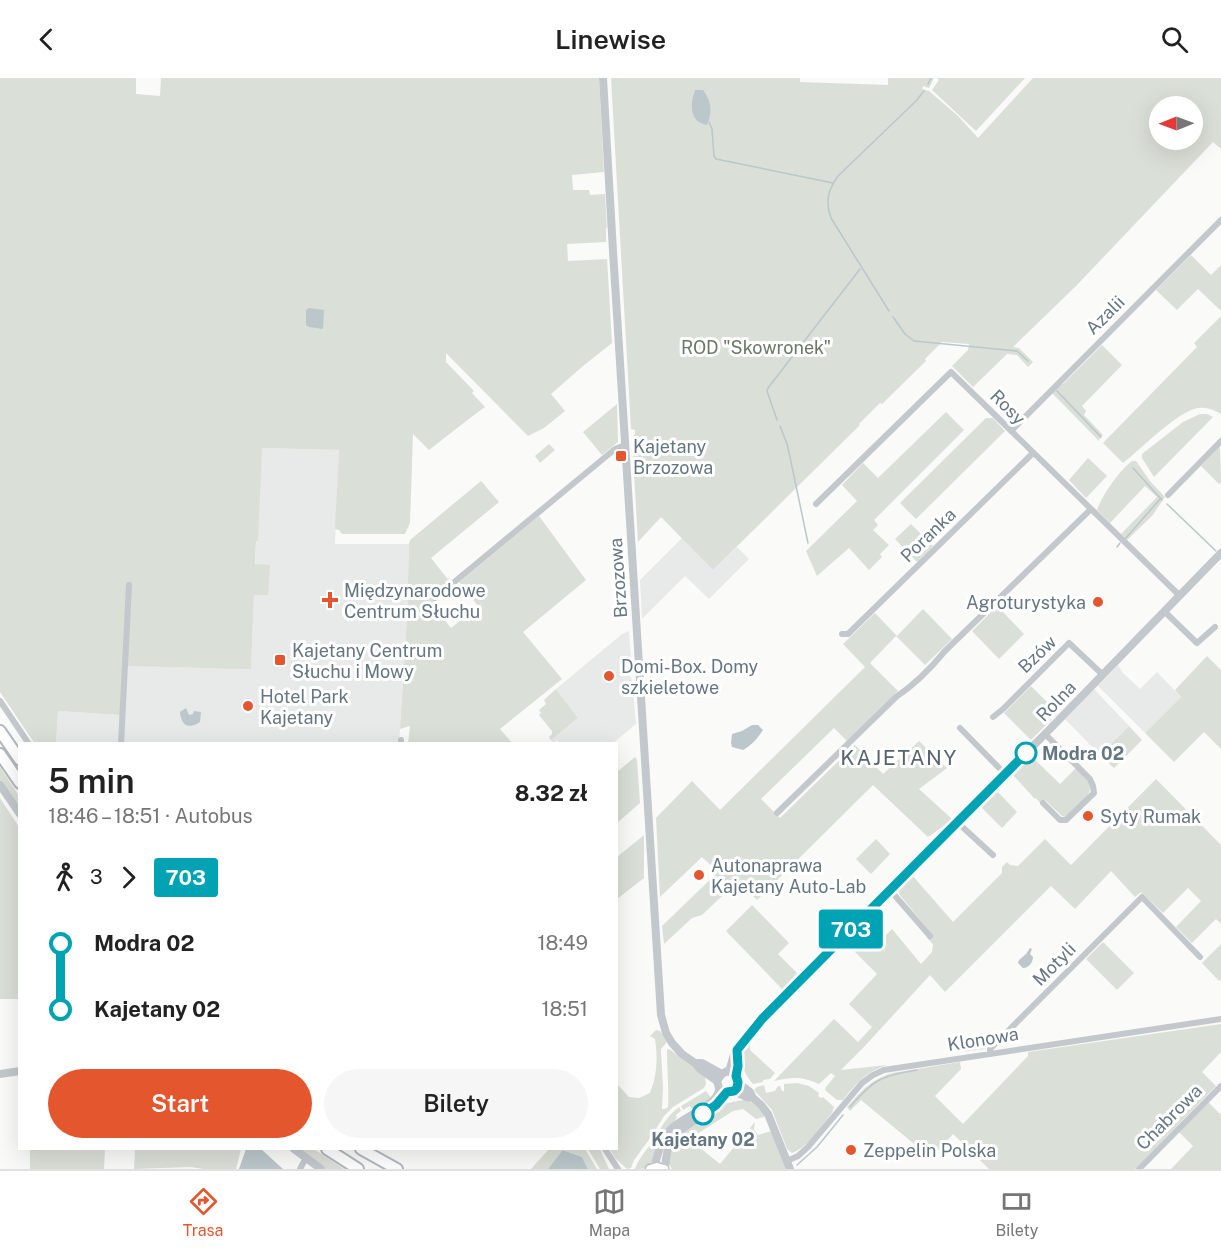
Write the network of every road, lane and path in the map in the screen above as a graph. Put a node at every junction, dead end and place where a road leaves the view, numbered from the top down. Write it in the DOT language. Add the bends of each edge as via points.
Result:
graph roads {
  1 [pos="603,78"];
  2 [pos="1221,220"];
  3 [pos="1011,431"];
  4 [pos="1221,441"];
  5 [pos="626,445"];
  6 [pos="1033,453"];
  7 [pos="1168,495"];
  8 [pos="816,504"];
  9 [pos="1091,509"];
  10 [pos="1220,555"];
  11 [pos="129,585"];
  12 [pos="1179,595"];
  13 [pos="435,598"];
  14 [pos="1164,611"];
  15 [pos="1215,627"];
  16 [pos="842,634"];
  17 [pos="1102,674"];
  18 [pos="0,701"];
  19 [pos="993,717"];
  20 [pos="960,728"];
  21 [pos="0,731"];
  22 [pos="1045,734"];
  23 [pos="28,742"];
  24 [pos="121,742"];
  25 [pos="0,754"];
  26 [pos="18,757"];
  27 [pos="1005,774"];
  28 [pos="18,780"];
  29 [pos="0,785"];
  30 [pos="1043,803"];
  31 [pos="18,811"];
  32 [pos="777,813"];
  33 [pos="957,822"];
  34 [pos="993,855"];
  35 [pos="890,890"];
  36 [pos="930,936"];
  37 [pos="1200,957"];
  38 [pos="1221,1019"];
  39 [pos="990,1053"];
  40 [pos="18,1071"];
  41 [pos="0,1074"];
  42 [pos="728,1082"];
  43 [pos="1221,1086"];
  44 [pos="295,1150"];
  45 [pos="329,1150"];
  46 [pos="363,1150"];
  47 [pos="606,1150"];
  48 [pos="306,1158"];
  49 [pos="788,1165"];
  50 [pos="619,1168"];
  51 [pos="652,1168"];
  52 [pos="300,1169"];
  53 [pos="321,1169"];
  54 [pos="358,1169"];
  55 [pos="397,1169"];
  56 [pos="665,1169"];
  57 [pos="1139,1169"];
  1 -- 5 [label="street, Brzozowa"];
  2 -- 3 [label="street, Azalii"];
  3 -- 6 [label="street, Rosy"];
  3 -- 8 [label="street, Rosy" via="951,372"];
  4 -- 7 [label="street"];
  5 -- 13 [label="street" via="615,449"];
  5 -- 42 [label="street, Brzozowa" via="661,1015 666,1033 682,1054 700,1069"];
  6 -- 9 [label="street, Rosy"];
  6 -- 16 [label="street, Poranka" via="848,634"];
  9 -- 12 [label="street, Rosy"];
  9 -- 32 [label="street"];
  10 -- 12 [label="street, Rolna"];
  11 -- 24 [label="street"];
  12 -- 14 [label="street, Rolna"];
  14 -- 15 [label="street" via="1197,643"];
  14 -- 17 [label="street, Rolna"];
  17 -- 19 [label="street, Bzów" via="1069,642"];
  17 -- 22 [label="street, Rolna"];
  18 -- 23 [label="street"];
  20 -- 27 [label="street"];
  21 -- 26 [label="highway"];
  22 -- 27 [label="street, Rolna"];
  22 -- 30 [label="street" via="1090,779 1094,793 1066,820 1060,820"];
  25 -- 28 [label="highway"];
  27 -- 33 [label="street, Rolna"];
  29 -- 31 [label="street"];
  33 -- 34 [label="street"];
  33 -- 35 [label="street, Rolna"];
  35 -- 36 [label="street"];
  35 -- 42 [label="street, Rolna" via="762,1019 737,1050 738,1066"];
  37 -- 39 [label="street, Motyli" via="1142,897"];
  38 -- 39 [label="street, Klonowa"];
  39 -- 49 [label="street, Klonowa" via="891,1068 873,1075"];
  40 -- 41 [label="street"];
  42 -- 49 [label="street, Brzozowa" via="765,1109"];
  42 -- 51 [label="street" via="714,1100 670,1130"];
  42 -- 56 [label="street" via="713,1108 674,1135 667,1149"];
  43 -- 57 [label="street, Chabrowa"];
  44 -- 48 [label="street"];
  45 -- 54 [label="highway"];
  46 -- 55 [label="highway"];
  47 -- 50 [label="street"];
  48 -- 52 [label="street"];
  48 -- 53 [label="street"];
  51 -- 56 [label="main road"];
}
